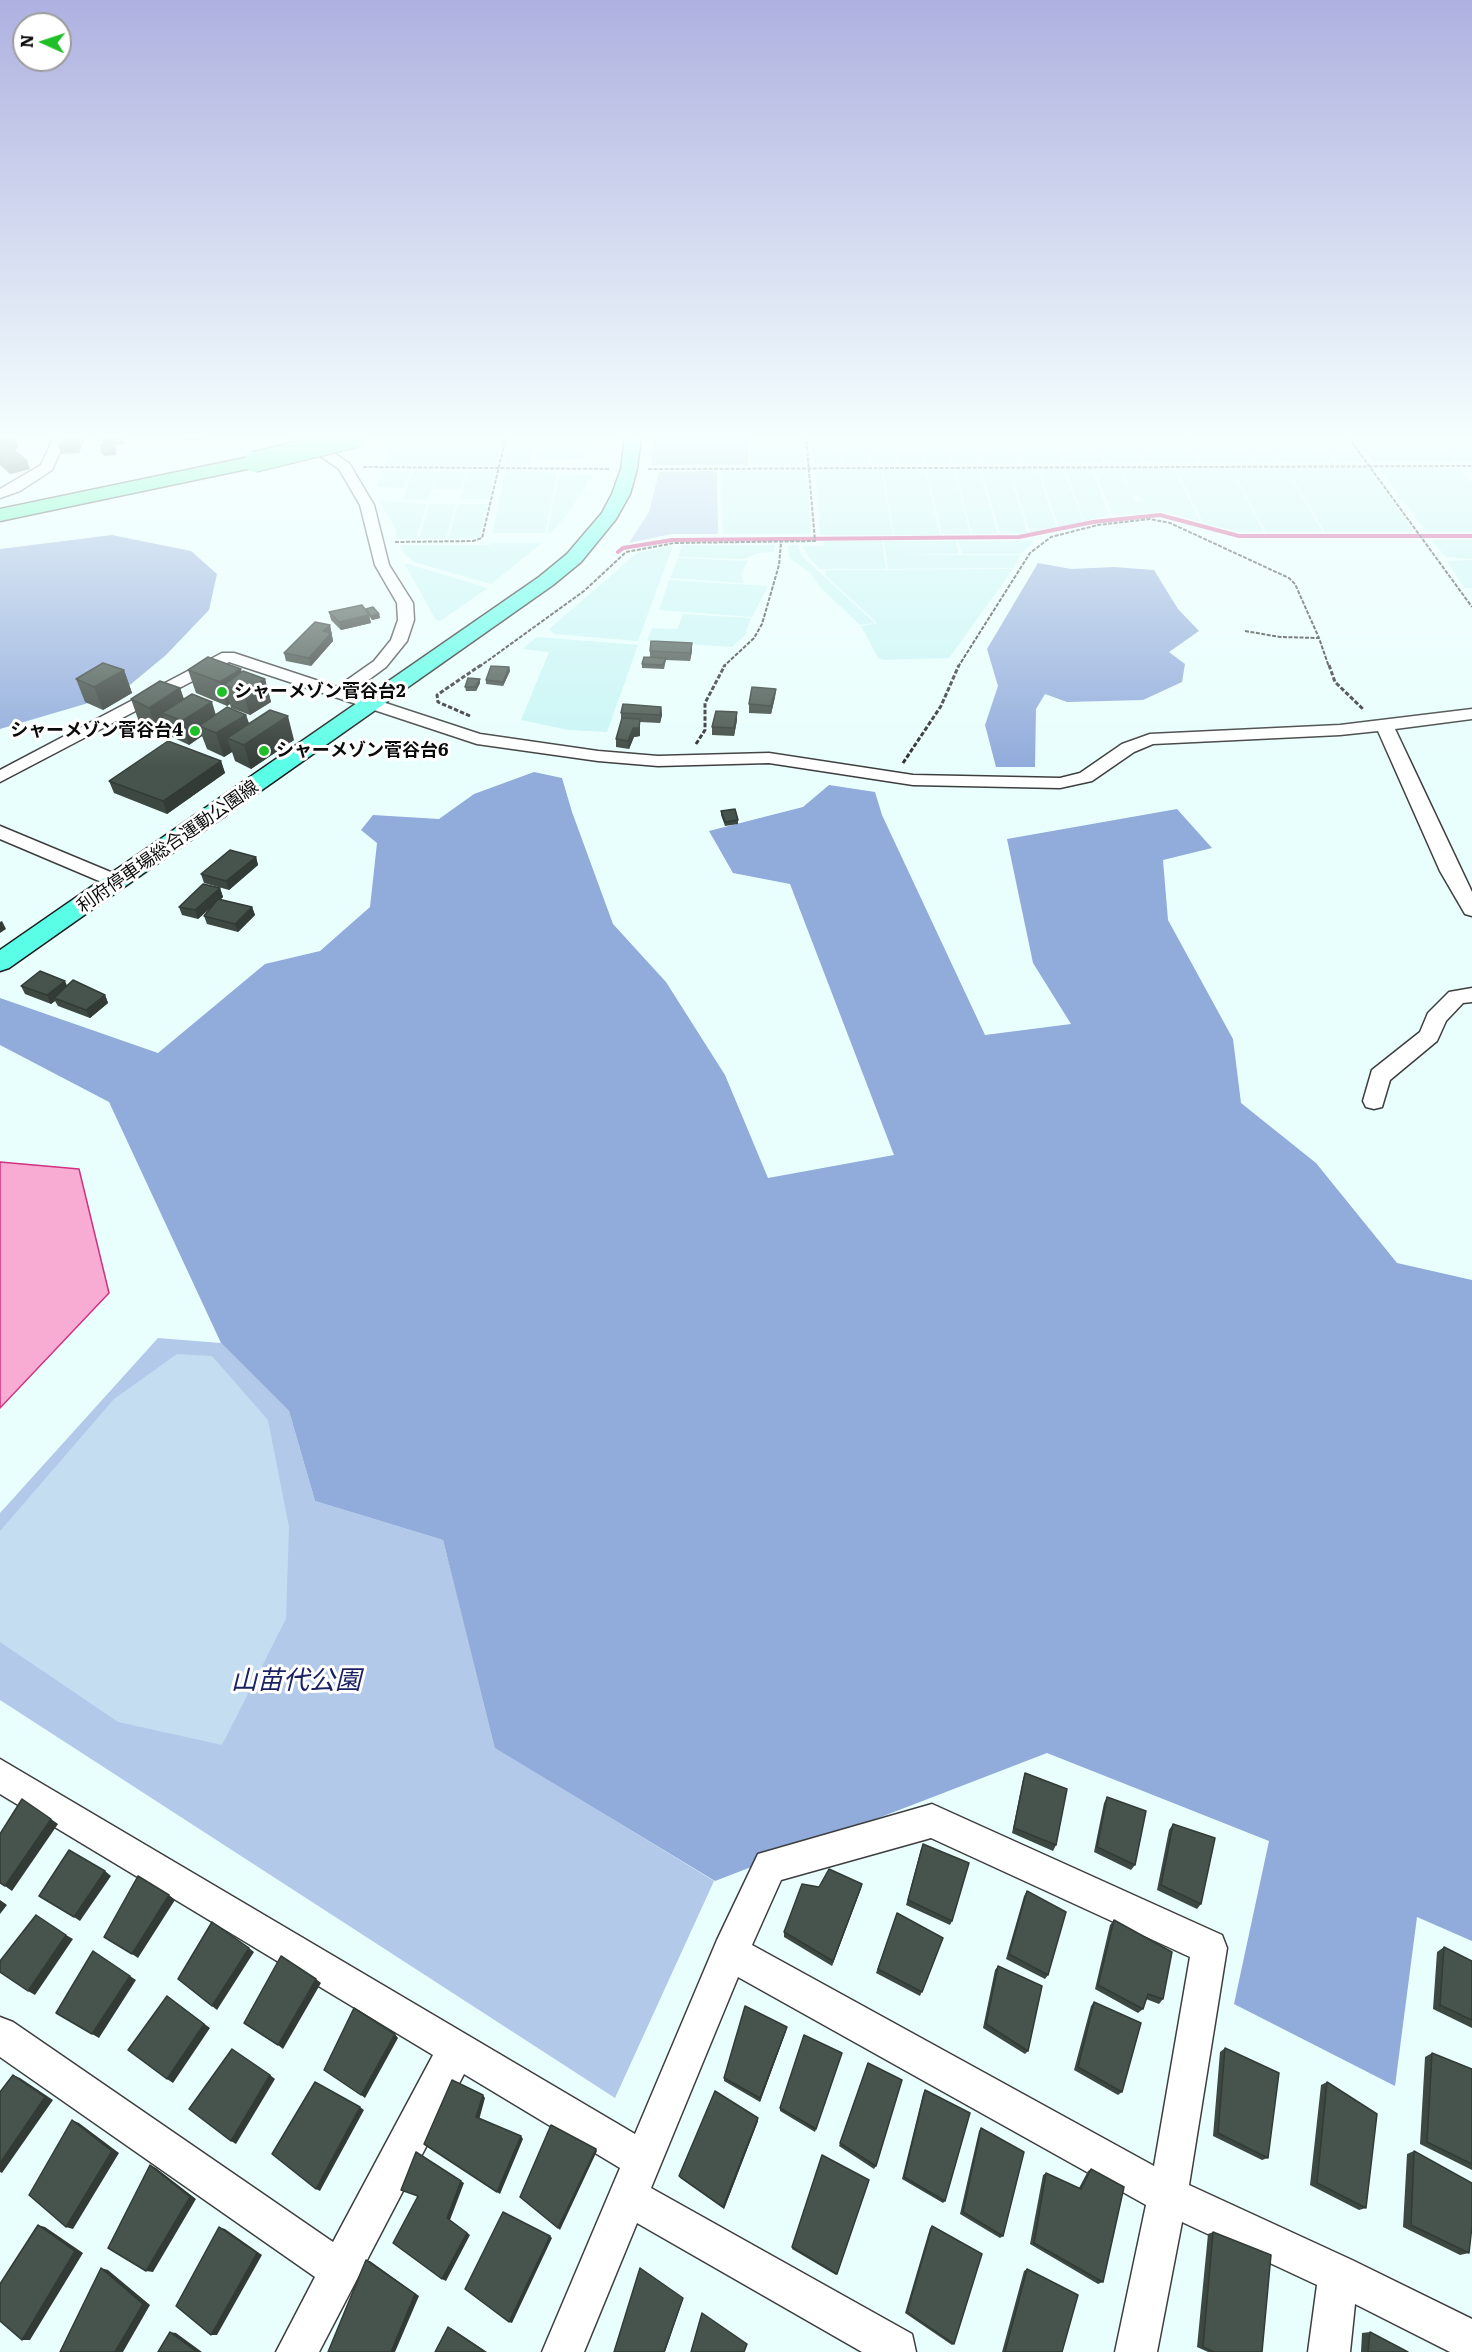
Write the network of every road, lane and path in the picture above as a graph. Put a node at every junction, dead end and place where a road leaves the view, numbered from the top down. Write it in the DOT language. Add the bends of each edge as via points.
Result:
graph roads {
  1 [pos="376,547"];
  2 [pos="583,547"];
  3 [pos="654,547"];
  4 [pos="781,547"];
  5 [pos="1038,547"];
  6 [pos="1223,547"];
  7 [pos="1428,547"];
  8 [pos="1472,607"];
  9 [pos="1245,631"];
  10 [pos="1319,638"];
  11 [pos="340,693"];
  12 [pos="372,704"];
  13 [pos="1472,714"];
  14 [pos="1384,725"];
  15 [pos="477,739"];
  16 [pos="692,760"];
  17 [pos="0,777"];
  18 [pos="892,779"];
  19 [pos="0,832"];
  20 [pos="118,882"];
  21 [pos="1472,910"];
  22 [pos="0,962"];
  23 [pos="1472,995"];
  24 [pos="1374,1101"];
  25 [pos="0,1775"];
  26 [pos="730,1953"];
  27 [pos="0,2035"];
  28 [pos="457,2049"];
  29 [pos="644,2160"];
  30 [pos="1168,2195"];
  31 [pos="628,2197"];
  32 [pos="340,2271"];
  33 [pos="1338,2274"];
  34 [pos="1472,2341"];
  35 [pos="897,2349"];
  36 [pos="297,2352"];
  37 [pos="563,2352"];
  38 [pos="1136,2352"];
  39 [pos="1329,2352"];
  1 -- 11 [label="street" via="382,565 405,603 406,620 399,641 380,664"];
  2 -- 12 [label="main road, 利府停車場総合運動公園線" via="517,604"];
  3 -- 15 [label="path" via="626,552 558,610 437,695 438,702 476,719"];
  4 -- 16 [label="path" via="762,624 754,638 722,668 705,703 705,730 695,745"];
  5 -- 18 [label="path" via="1030,553 952,677 941,706"];
  6 -- 10 [label="path" via="1289,578"];
  7 -- 8 [label="path"];
  9 -- 10 [label="path"];
  10 -- 14 [label="path" via="1335,682 1355,704"];
  11 -- 12 [label="street"];
  11 -- 17 [label="street" via="228,656"];
  12 -- 15 [label="street"];
  12 -- 20 [label="main road, 利府停車場総合運動公園線"];
  13 -- 14 [label="street"];
  14 -- 18 [label="street" via="1150,739 1128,748 1086,777 1060,783"];
  14 -- 21 [label="street" via="1450,871"];
  15 -- 16 [label="street" via="598,756"];
  16 -- 18 [label="street" via="769,758"];
  19 -- 20 [label="street"];
  20 -- 22 [label="main road, 利府停車場総合運動公園線"];
  23 -- 24 [label="street" via="1457,997 1436,1018 1429,1036 1380,1076"];
  25 -- 28 [label="street"];
  26 -- 29 [label="street"];
  26 -- 30 [label="street"];
  26 -- 30 [label="street" via="770,1866 932,1821 1209,1948"];
  27 -- 32 [label="street"];
  28 -- 29 [label="street"];
  28 -- 32 [label="street"];
  29 -- 31 [label="street"];
  30 -- 33 [label="street"];
  30 -- 38 [label="street"];
  31 -- 35 [label="street"];
  31 -- 37 [label="street"];
  32 -- 36 [label="street"];
  33 -- 34 [label="street"];
  33 -- 39 [label="street"];
}
